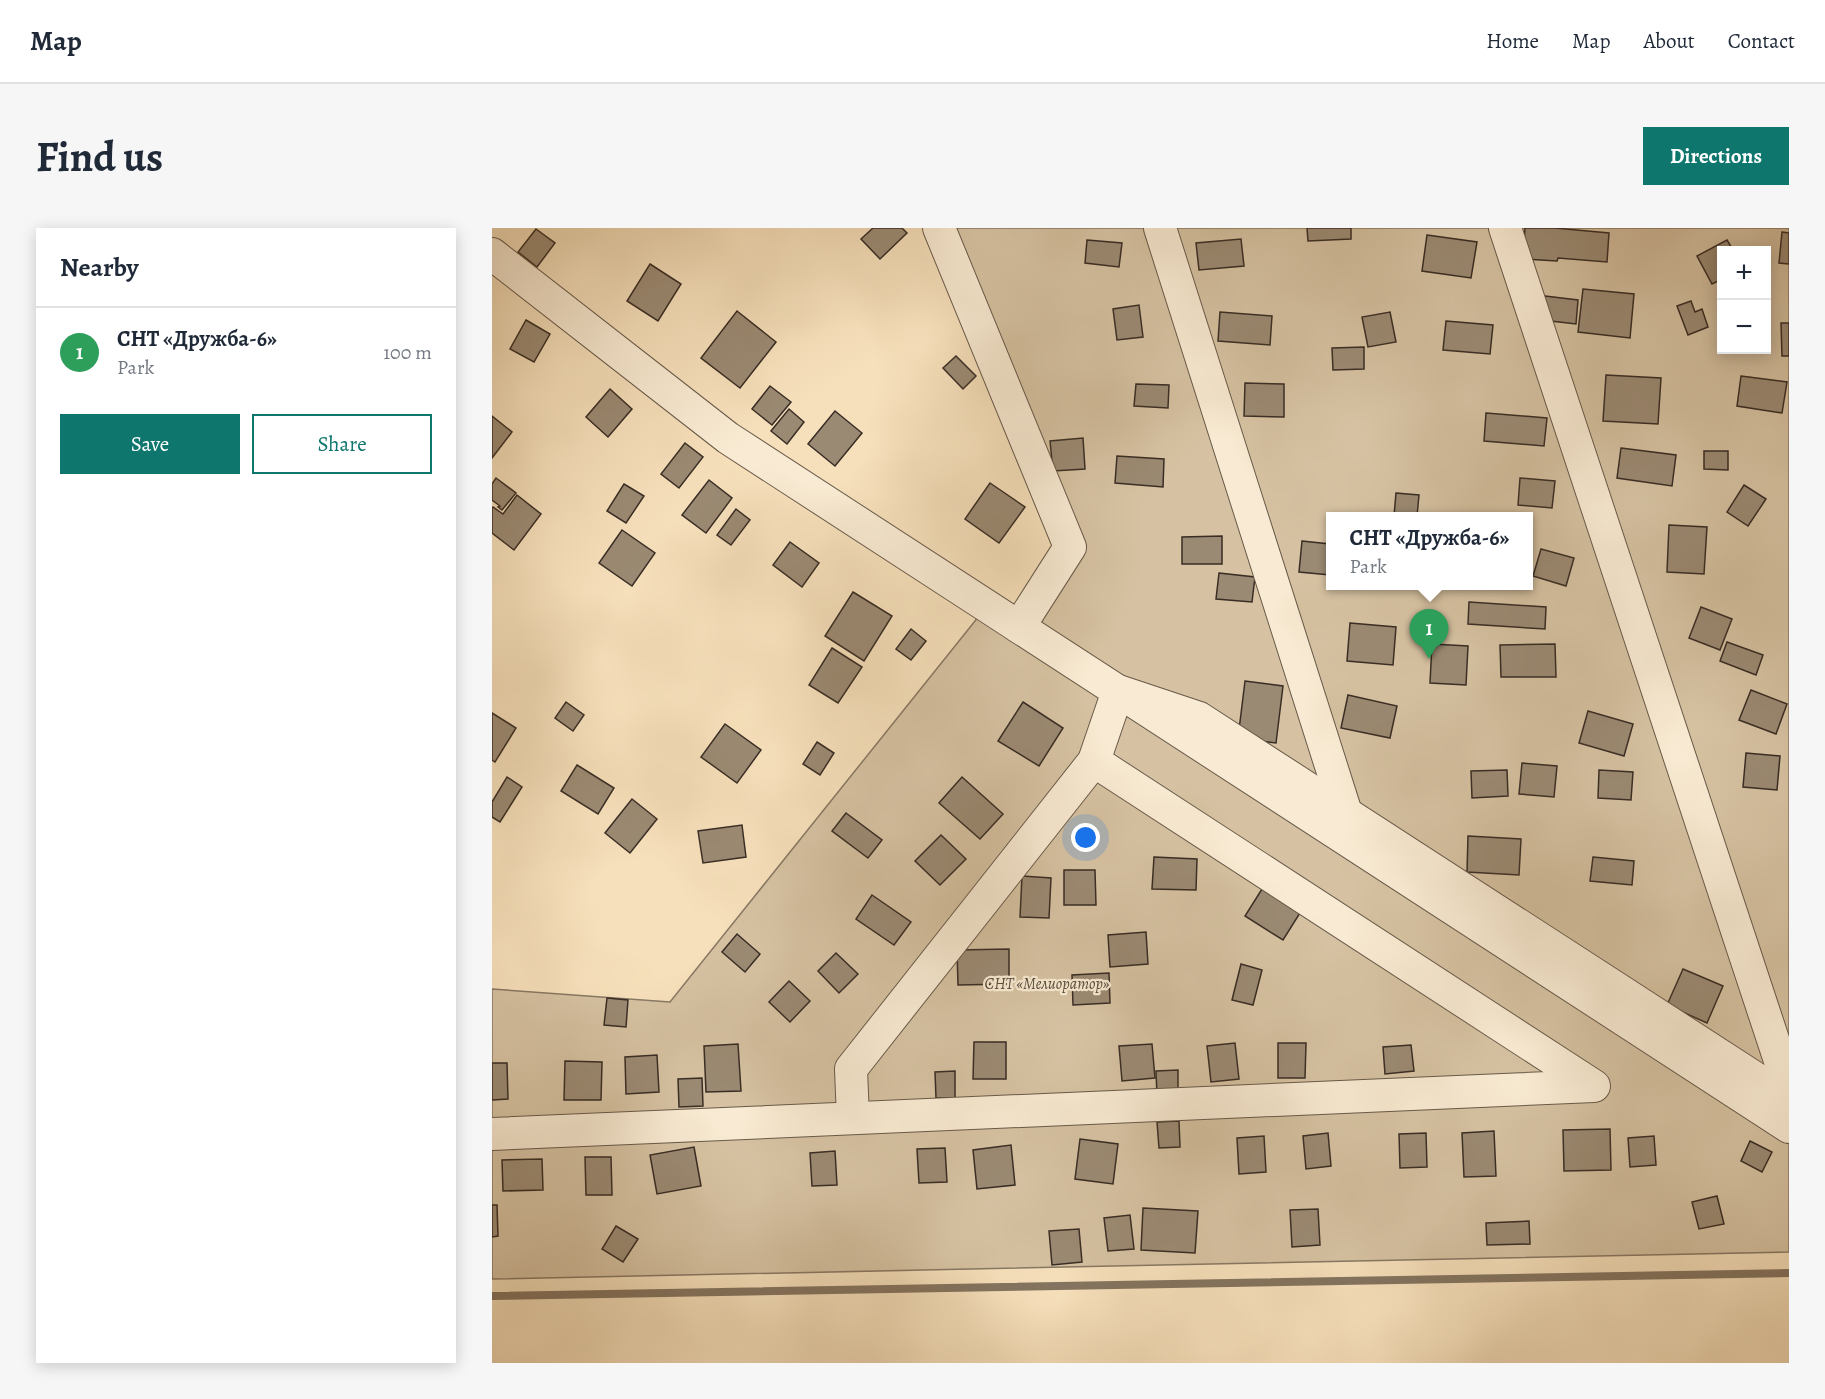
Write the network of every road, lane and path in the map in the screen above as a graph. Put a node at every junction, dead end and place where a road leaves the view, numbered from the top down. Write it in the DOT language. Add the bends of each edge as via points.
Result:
graph roads {
  1 [pos="939,228"];
  2 [pos="1160,228"];
  3 [pos="1505,228"];
  4 [pos="492,254"];
  5 [pos="1019,627"];
  6 [pos="1118,691"];
  7 [pos="1094,761"];
  8 [pos="1346,813"];
  9 [pos="1789,1088"];
  10 [pos="1789,1100"];
  11 [pos="853,1118"];
  12 [pos="1789,1127"];
  13 [pos="492,1134"];
  1 -- 5 [label="street" via="1070,547"];
  2 -- 8 [label="street"];
  3 -- 9 [label="street"];
  4 -- 5 [label="street" via="728,438"];
  5 -- 6 [label="street"];
  6 -- 7 [label="street"];
  6 -- 8 [label="street" via="1199,718"];
  6 -- 12 [label="street"];
  7 -- 11 [label="street" via="851,1069"];
  7 -- 11 [label="street" via="1594,1086"];
  8 -- 10 [label="street"];
  11 -- 13 [label="street"];
}
